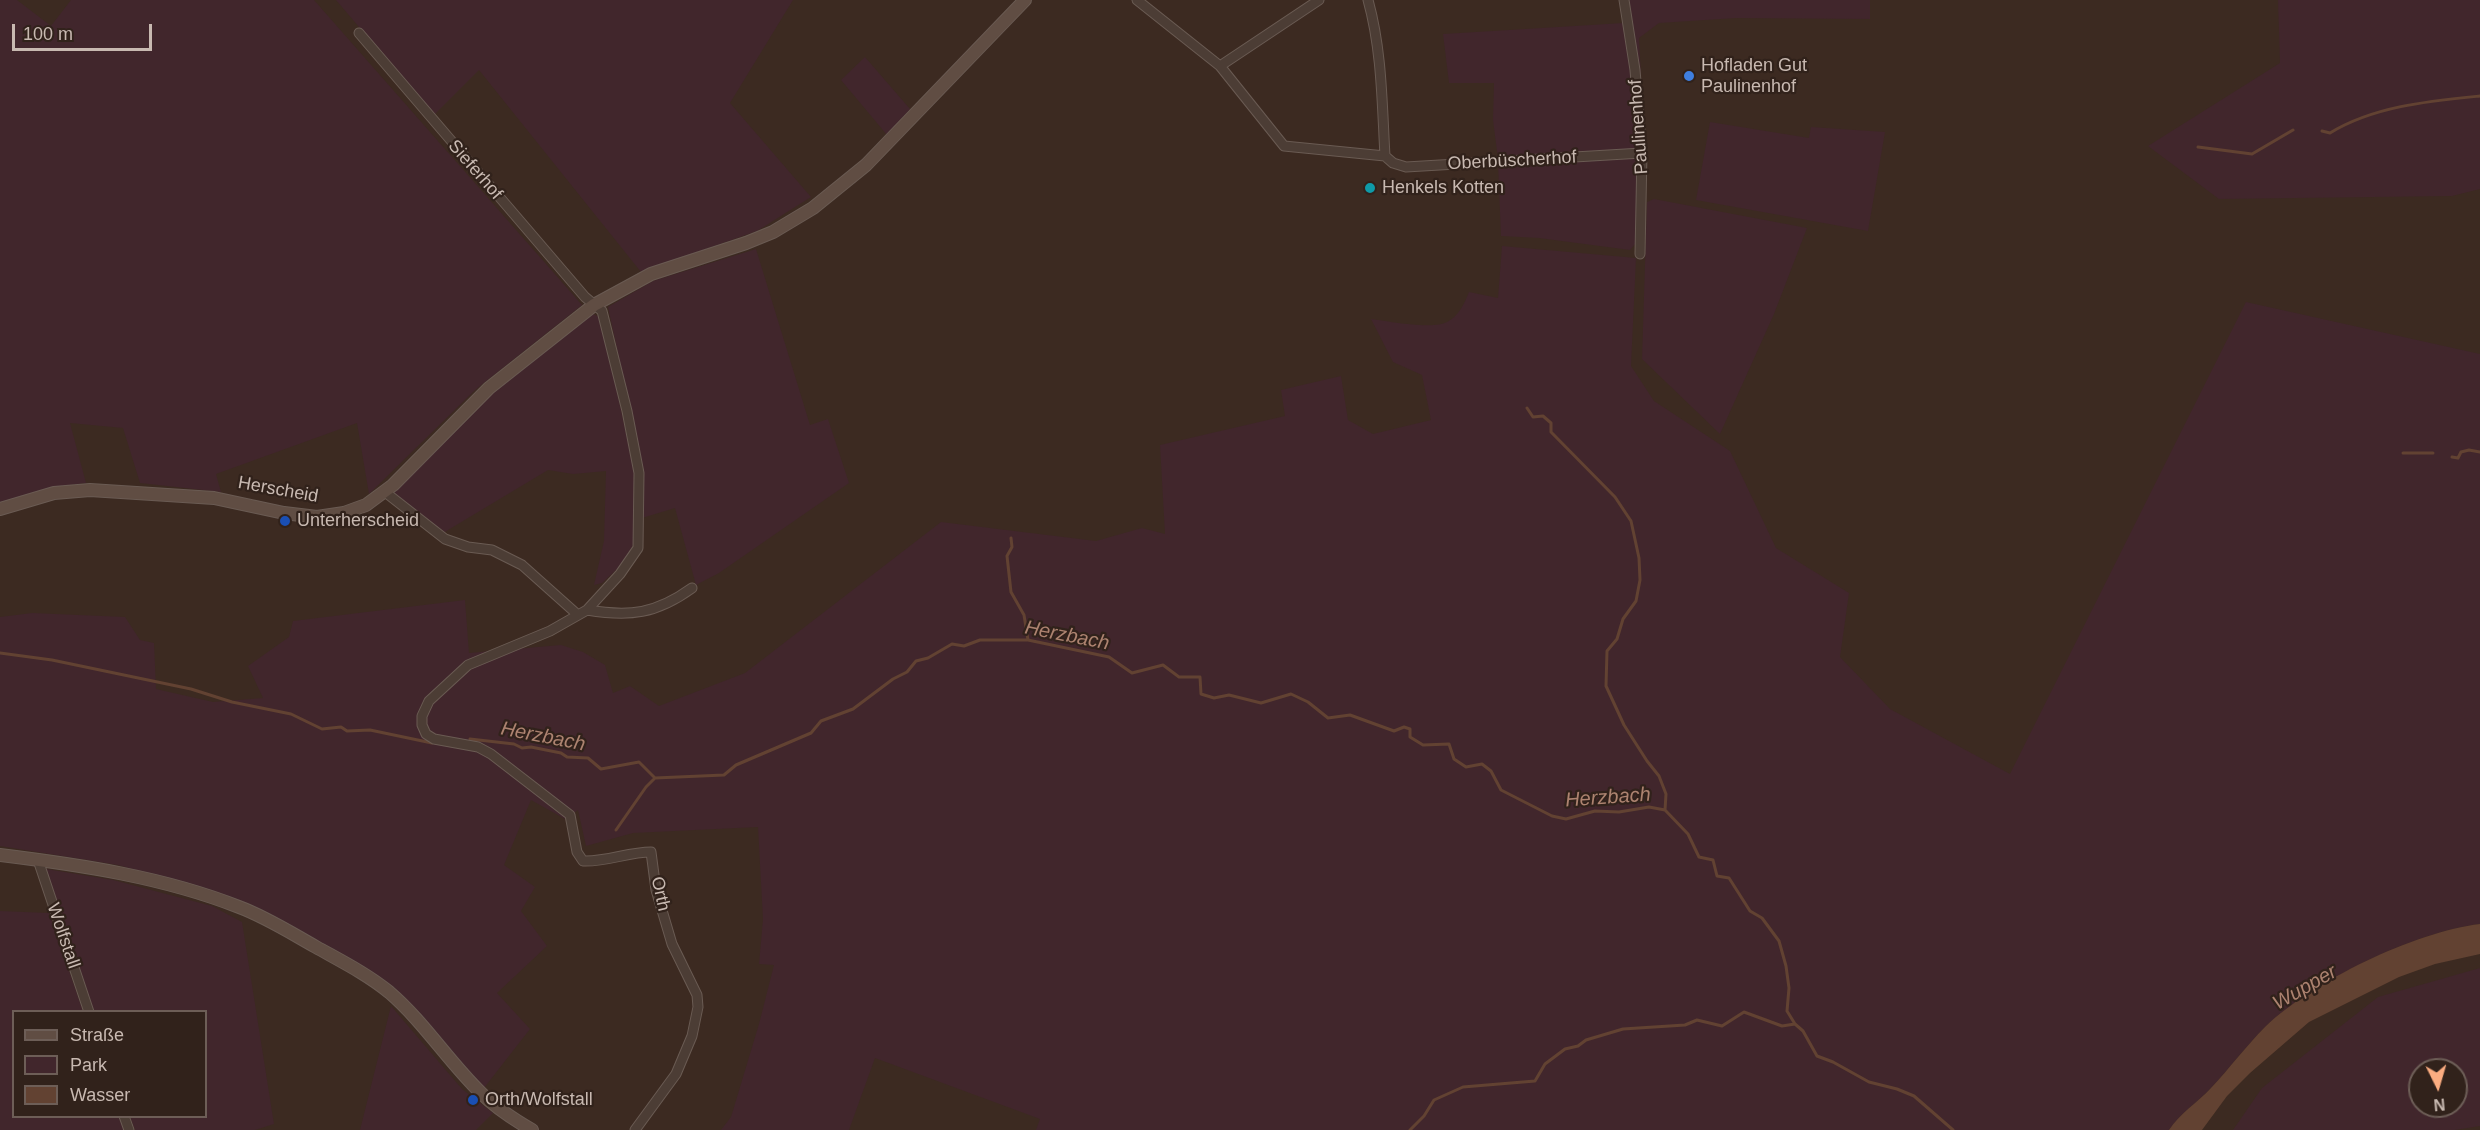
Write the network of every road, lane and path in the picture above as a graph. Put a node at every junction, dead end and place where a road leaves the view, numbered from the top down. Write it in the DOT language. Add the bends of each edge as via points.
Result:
graph roads {
  1 [pos="1025,0"];
  2 [pos="1137,0"];
  3 [pos="1319,0"];
  4 [pos="1368,0"];
  5 [pos="1624,0"];
  6 [pos="359,33"];
  7 [pos="1220,66"];
  8 [pos="1642,153"];
  9 [pos="1385,156"];
  10 [pos="1640,254"];
  11 [pos="594,305"];
  12 [pos="385,492"];
  13 [pos="0,508"];
  14 [pos="692,588"];
  15 [pos="582,613"];
  16 [pos="0,855"];
  17 [pos="38,860"];
  18 [pos="89,1010"];
  19 [pos="532,1130"];
  20 [pos="635,1130"];
  1 -- 11 [label="street, Herscheid" via="866,165 813,208 773,232 651,274"];
  2 -- 7 [label="street, Oberbüscherhof"];
  3 -- 7 [label="street"];
  4 -- 9 [label="street" via="1378,58"];
  5 -- 8 [label="street, Paulinenhof"];
  6 -- 11 [label="street, Sieferhof"];
  7 -- 9 [label="street, Oberbüscherhof" via="1284,146"];
  8 -- 9 [label="street, Oberbüscherhof" via="1406,167"];
  8 -- 10 [label="street, Paulinenhof"];
  11 -- 12 [label="street, Herscheid" via="489,388"];
  11 -- 15 [label="street" via="602,311 639,473 638,548 620,574"];
  12 -- 13 [label="street, Herscheid" via="358,508 317,517 213,498 90,490 48,494"];
  12 -- 15 [label="street" via="445,539 492,550 516,562"];
  14 -- 15 [label="street" via="662,606 631,614"];
  15 -- 20 [label="street, Orth" via="550,631 468,665 429,701 422,725 434,739 478,747 491,754 570,815 577,852 583,861 651,852 656,891 672,944 697,995 698,1007 692,1035 676,1074"];
  16 -- 17 [label="street"];
  17 -- 18 [label="street, Wolfstall"];
  17 -- 19 [label="street" via="126,874 206,896 241,908 294,935 389,992 480,1093"];
}
